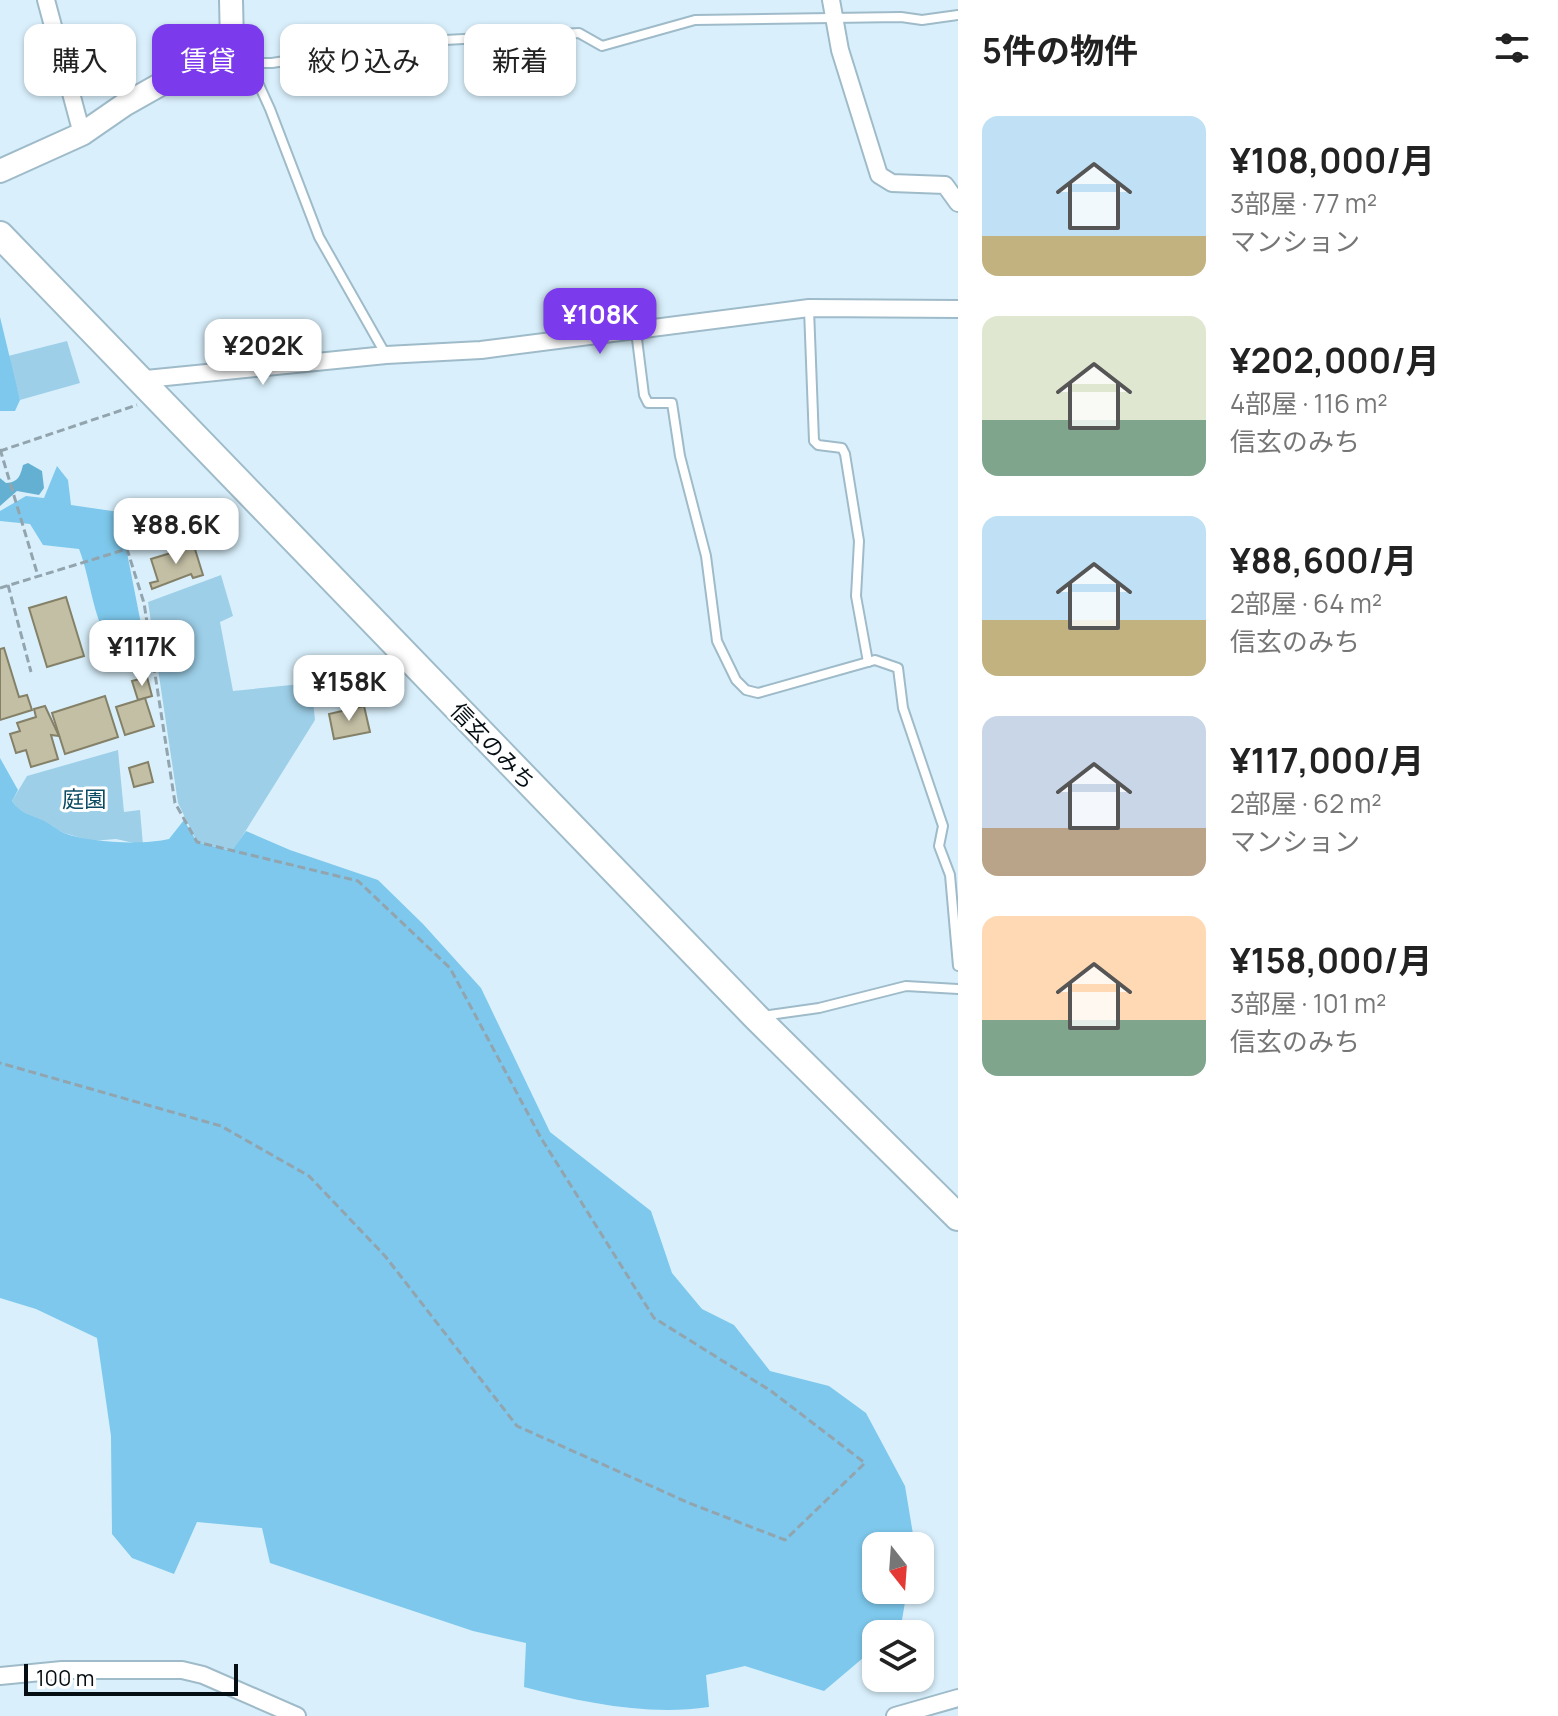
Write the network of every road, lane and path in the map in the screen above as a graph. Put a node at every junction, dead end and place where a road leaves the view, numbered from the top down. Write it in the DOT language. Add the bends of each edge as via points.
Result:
graph roads {
  1 [pos="46,0"];
  2 [pos="231,0"];
  3 [pos="831,0"];
  4 [pos="958,15"];
  5 [pos="836,18"];
  6 [pos="232,24"];
  7 [pos="264,62"];
  8 [pos="152,89"];
  9 [pos="264,96"];
  10 [pos="82,134"];
  11 [pos="0,171"];
  12 [pos="958,203"];
  13 [pos="0,235"];
  14 [pos="809,308"];
  15 [pos="958,309"];
  16 [pos="636,331"];
  17 [pos="386,355"];
  18 [pos="136,380"];
  19 [pos="155,399"];
  20 [pos="0,450"];
  21 [pos="38,576"];
  22 [pos="8,585"];
  23 [pos="0,588"];
  24 [pos="868,662"];
  25 [pos="31,672"];
  26 [pos="958,966"];
  27 [pos="958,989"];
  28 [pos="756,1017"];
  29 [pos="0,1063"];
  30 [pos="958,1217"];
  31 [pos="0,1676"];
  32 [pos="958,1698"];
  33 [pos="297,1716"];
  34 [pos="895,1716"];
  1 -- 10 [label="street"];
  2 -- 6 [label="street"];
  3 -- 5 [label="street"];
  4 -- 5 [label="lane" via="922,20"];
  5 -- 7 [label="lane" via="695,20 602,46 579,33 408,37"];
  5 -- 12 [label="street" via="840,50 879,175 892,183 945,185"];
  8 -- 10 [label="street"];
  9 -- 17 [label="lane" via="319,237"];
  10 -- 11 [label="street"];
  13 -- 18 [label="main road, 信玄のみち"];
  14 -- 15 [label="street"];
  14 -- 16 [label="street"];
  14 -- 24 [label="lane" via="814,441 842,448 845,454 859,541 856,596"];
  16 -- 17 [label="street" via="481,350"];
  16 -- 24 [label="lane" via="644,395 648,403 672,403 675,411 680,456 706,556 717,641 736,680 758,693"];
  17 -- 18 [label="street"];
  18 -- 19 [label="main road, 信玄のみち"];
  19 -- 20 [label="path"];
  19 -- 28 [label="main road, 信玄のみち"];
  20 -- 21 [label="path"];
  21 -- 22 [label="path"];
  21 -- 29 [label="path" via="127,549 144,603 175,803 197,842 358,881 450,968 541,1138 654,1318 771,1391 865,1463 785,1540 517,1426 385,1256 309,1176 221,1126"];
  22 -- 23 [label="path"];
  22 -- 25 [label="path"];
  24 -- 26 [label="lane" via="898,668 903,708 943,826 939,846 950,875"];
  27 -- 28 [label="lane" via="906,986"];
  28 -- 30 [label="main road, 信玄のみち"];
  31 -- 33 [label="street" via="182,1670"];
  32 -- 34 [label="street"];
}
